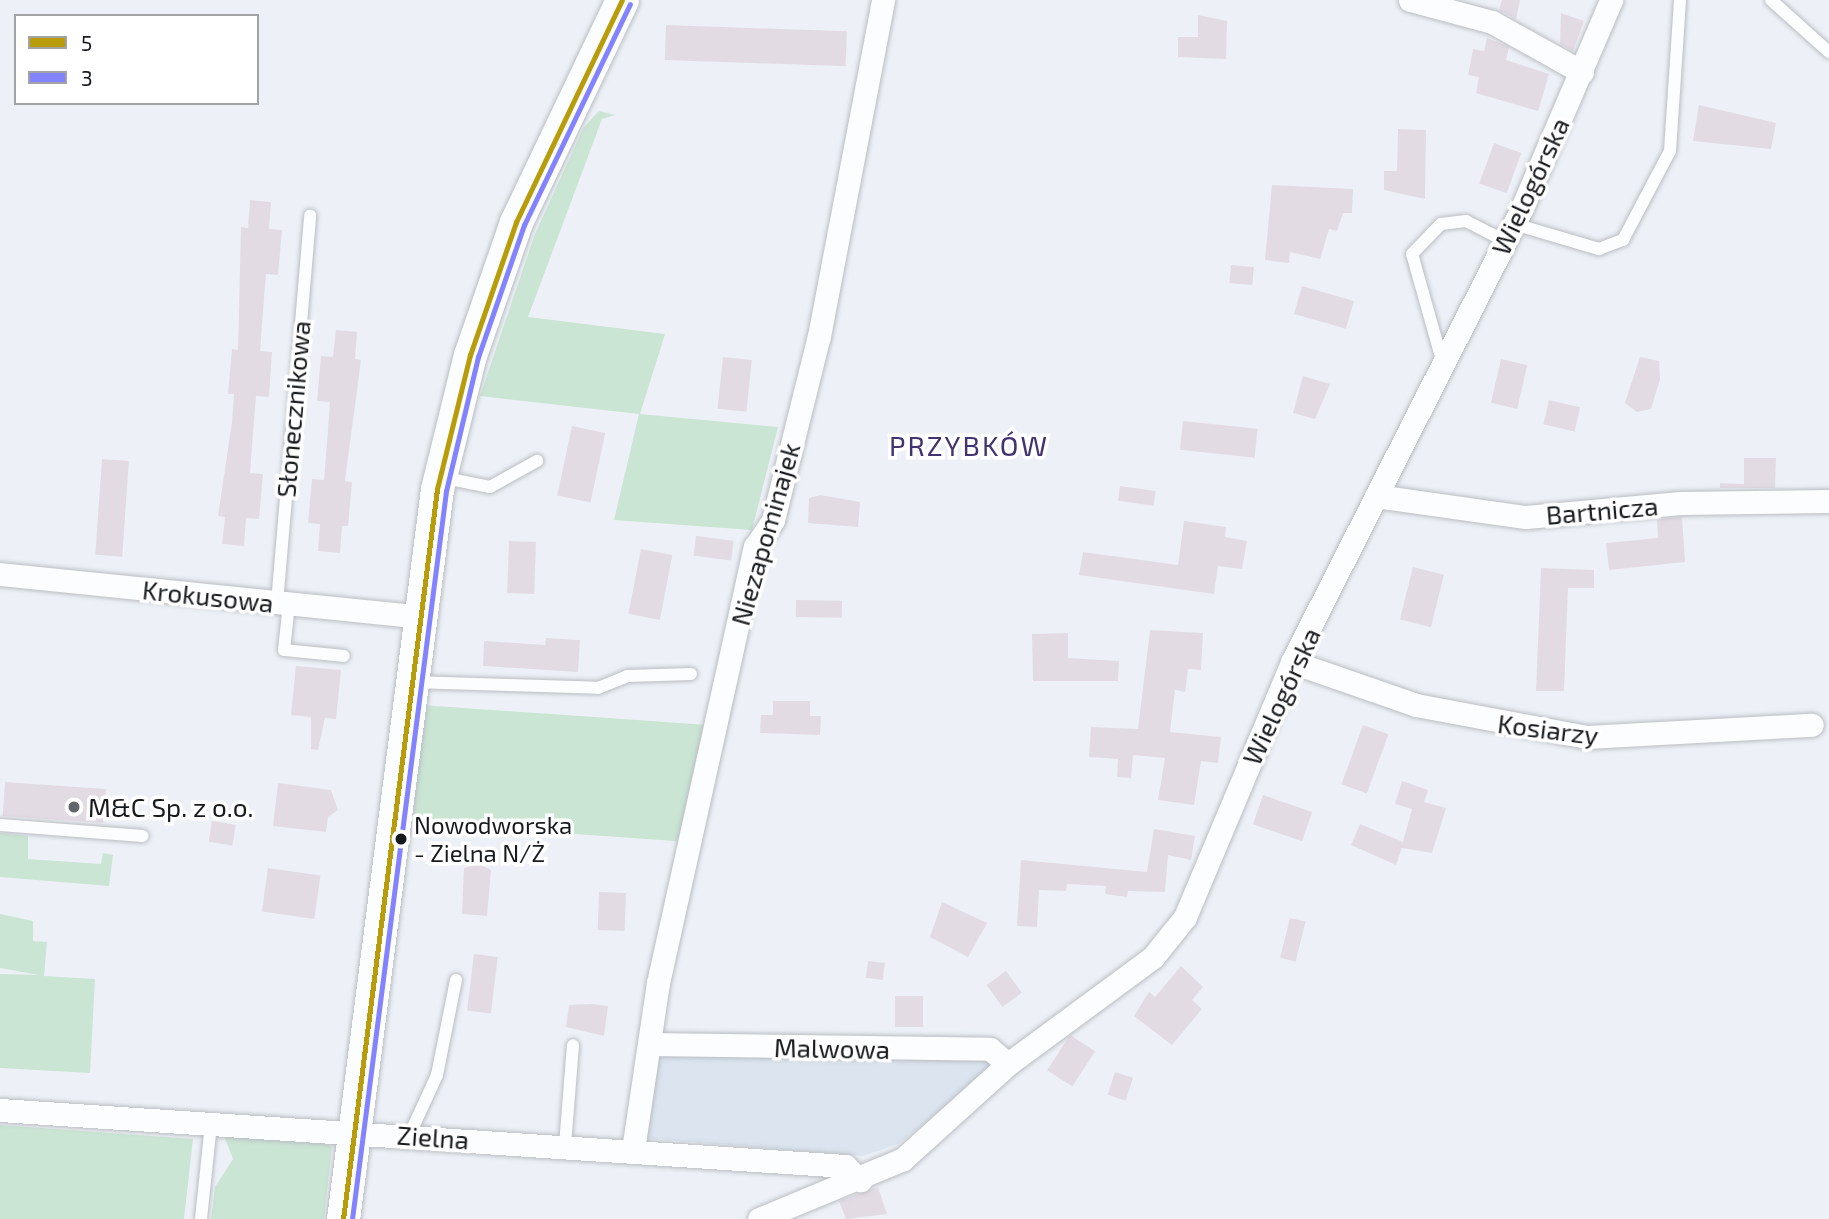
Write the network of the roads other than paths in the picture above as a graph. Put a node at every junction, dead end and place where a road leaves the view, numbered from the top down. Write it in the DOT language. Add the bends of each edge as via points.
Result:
graph roads {
  1 [pos="622,0"];
  2 [pos="883,0"];
  3 [pos="1410,0"];
  4 [pos="1611,0"];
  5 [pos="1680,0"];
  6 [pos="1772,0"];
  7 [pos="1829,52"];
  8 [pos="1582,72"];
  9 [pos="310,215"];
  10 [pos="1509,232"];
  11 [pos="1443,364"];
  12 [pos="537,461"];
  13 [pos="439,477"];
  14 [pos="1376,496"];
  15 [pos="1829,501"];
  16 [pos="0,574"];
  17 [pos="283,604"];
  18 [pos="417,616"];
  19 [pos="344,656"];
  20 [pos="1292,662"];
  21 [pos="691,674"];
  22 [pos="409,682"];
  23 [pos="1812,725"];
  24 [pos="0,825"];
  25 [pos="143,836"];
  26 [pos="456,980"];
  27 [pos="650,1044"];
  28 [pos="573,1045"];
  29 [pos="1008,1064"];
  30 [pos="0,1110"];
  31 [pos="211,1124"];
  32 [pos="353,1132"];
  33 [pos="409,1136"];
  34 [pos="565,1145"];
  35 [pos="633,1150"];
  36 [pos="860,1180"];
  37 [pos="201,1219"];
  38 [pos="343,1219"];
  39 [pos="759,1219"];
  1 -- 13 [label="street" via="516,222 470,355"];
  2 -- 27 [label="street, Niezapominajek" via="819,336 773,520 755,547"];
  3 -- 8 [label="street" via="1492,22"];
  4 -- 8 [label="street, Wielogórska"];
  5 -- 10 [label="lane" via="1670,151 1623,240 1599,249"];
  6 -- 7 [label="lane"];
  8 -- 10 [label="street, Wielogórska"];
  9 -- 17 [label="lane, Słonecznikowa"];
  10 -- 11 [label="street, Wielogórska"];
  10 -- 11 [label="lane" via="1466,222 1441,224 1412,254"];
  11 -- 14 [label="street, Wielogórska"];
  12 -- 13 [label="lane" via="490,487"];
  13 -- 18 [label="street"];
  14 -- 15 [label="street, Bartnicza" via="1526,517 1680,503"];
  14 -- 20 [label="street, Wielogórska"];
  16 -- 17 [label="street, Krokusowa"];
  17 -- 18 [label="street, Krokusowa"];
  17 -- 19 [label="lane, Słonecznikowa" via="284,650"];
  18 -- 22 [label="street"];
  20 -- 23 [label="street, Kosiarzy" via="1416,705 1587,737"];
  20 -- 29 [label="street, Wielogórska" via="1185,917 1153,957"];
  21 -- 22 [label="lane" via="627,676 598,688"];
  22 -- 32 [label="street"];
  24 -- 25 [label="lane"];
  26 -- 33 [label="lane" via="437,1075"];
  27 -- 29 [label="street, Malwowa" via="990,1049"];
  27 -- 35 [label="street, Niezapominajek"];
  28 -- 34 [label="lane"];
  29 -- 36 [label="street, Wielogórska" via="903,1159"];
  30 -- 31 [label="street, Zielna"];
  31 -- 32 [label="street, Zielna"];
  31 -- 37 [label="lane"];
  32 -- 33 [label="street, Zielna"];
  32 -- 38 [label="street"];
  33 -- 34 [label="street, Zielna"];
  34 -- 35 [label="street, Zielna"];
  35 -- 36 [label="street, Zielna" via="845,1166"];
  36 -- 39 [label="street, Wielogórska"];
}
